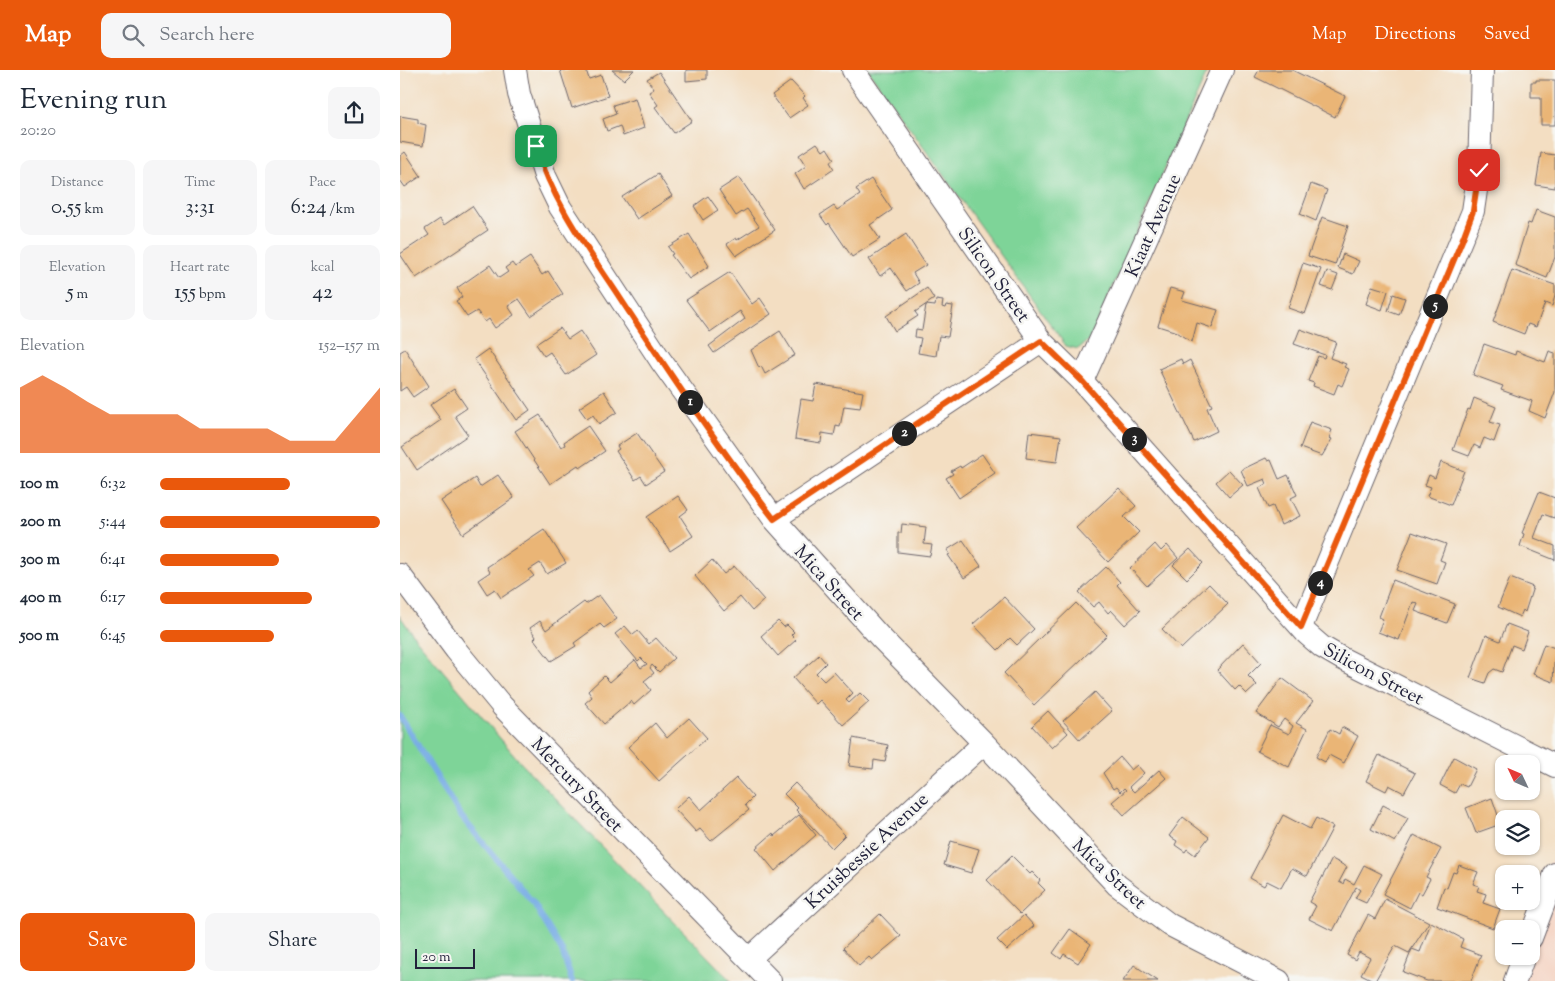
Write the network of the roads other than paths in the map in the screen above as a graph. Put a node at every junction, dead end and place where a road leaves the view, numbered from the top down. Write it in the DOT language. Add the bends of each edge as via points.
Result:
graph roads {
  1 [pos="515,70"];
  2 [pos="853,70"];
  3 [pos="1222,70"];
  4 [pos="1482,70"];
  5 [pos="1041,341"];
  6 [pos="1082,381"];
  7 [pos="774,519"];
  8 [pos="400,575"];
  9 [pos="1301,627"];
  10 [pos="984,743"];
  11 [pos="1555,766"];
  12 [pos="1555,874"];
  13 [pos="1538,920"];
  14 [pos="749,959"];
  15 [pos="1521,965"];
  16 [pos="770,981"];
  17 [pos="1280,981"];
  18 [pos="1515,981"];
  1 -- 7 [label="street, Mica Street" via="519,94 545,176 560,207 661,361"];
  2 -- 5 [label="street, Silicon Street"];
  3 -- 6 [label="street, Kiaat Avenue"];
  4 -- 9 [label="street" via="1479,170 1473,211"];
  5 -- 6 [label="street, Silicon Street"];
  5 -- 7 [label="street"];
  6 -- 9 [label="street, Silicon Street"];
  7 -- 10 [label="street, Mica Street" via="880,637"];
  8 -- 14 [label="street, Mercury Street" via="502,706"];
  9 -- 11 [label="street, Silicon Street" via="1322,647 1341,658"];
  10 -- 14 [label="street, Kruisbessie Avenue"];
  10 -- 17 [label="street, Mica Street" via="1134,900 1170,925"];
  12 -- 13 [label="street"];
  14 -- 16 [label="street, Mercury Street"];
  15 -- 18 [label="street"];
}
